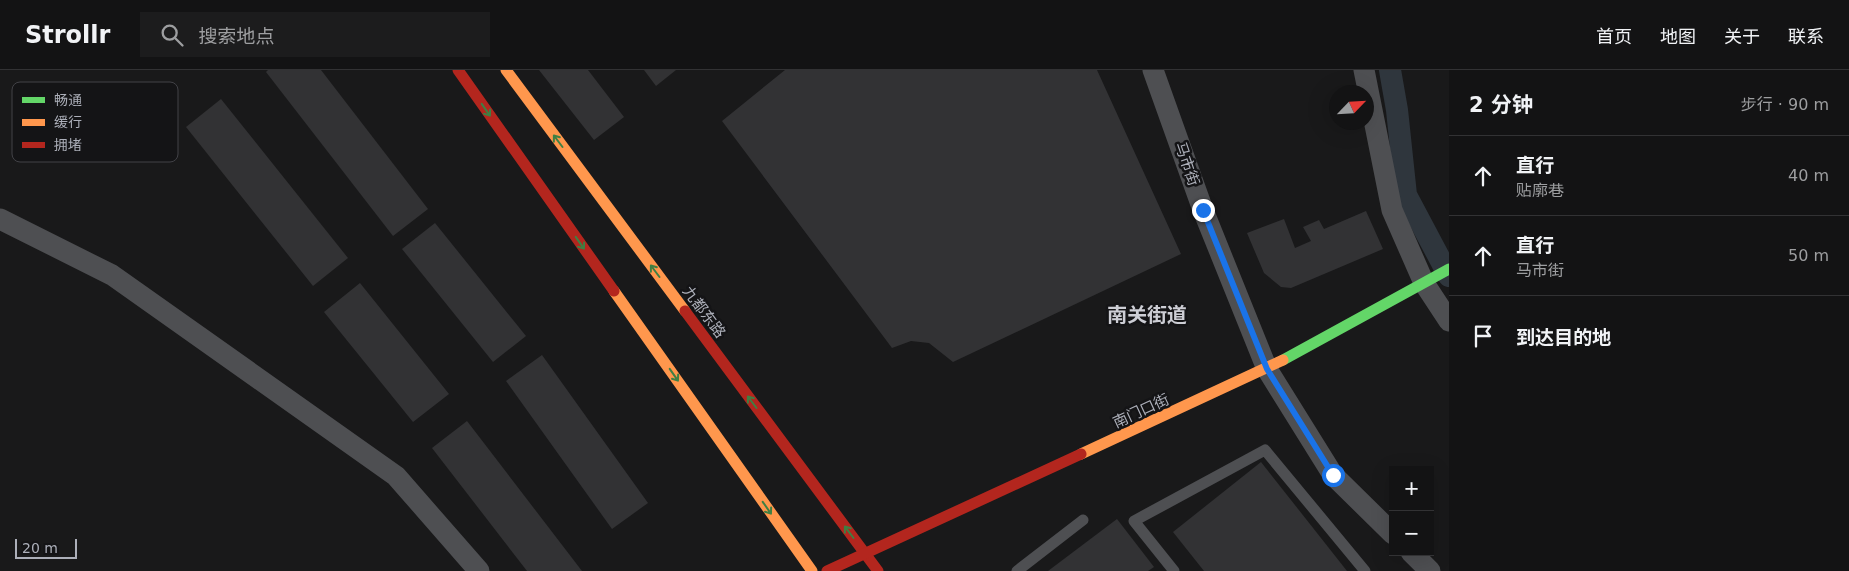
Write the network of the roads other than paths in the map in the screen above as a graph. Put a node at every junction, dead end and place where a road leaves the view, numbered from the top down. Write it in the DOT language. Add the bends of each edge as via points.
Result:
graph roads {
  1 [pos="458,70"];
  2 [pos="506,70"];
  3 [pos="1154,70"];
  4 [pos="1364,70"];
  5 [pos="0,220"];
  6 [pos="1449,269"];
  7 [pos="1424,283"];
  8 [pos="1449,320"];
  9 [pos="1267,369"];
  10 [pos="1082,520"];
  11 [pos="1389,530"];
  12 [pos="864,554"];
  13 [pos="1415,556"];
  14 [pos="480,571"];
  15 [pos="812,571"];
  16 [pos="827,571"];
  17 [pos="878,571"];
  18 [pos="1017,571"];
  19 [pos="1174,571"];
  20 [pos="1364,571"];
  21 [pos="1430,571"];
  1 -- 15 [label="main road, one-way"];
  12 -- 2 [label="main road, 九都东路, one-way"];
  3 -- 9 [label="street, 马市街" via="1203,210"];
  4 -- 7 [label="street" via="1392,210"];
  5 -- 14 [label="street" via="112,275 396,476"];
  6 -- 7 [label="main road, 南门口街"];
  7 -- 8 [label="street"];
  7 -- 9 [label="main road, 南门口街"];
  9 -- 11 [label="street, 马市街" via="1333,475"];
  9 -- 12 [label="main road, 南门口街"];
  10 -- 18 [label="lane"];
  12 -- 16 [label="main road, 南门口街"];
  12 -- 17 [label="main road, 九都东路"];
  13 -- 21 [label="street"];
  19 -- 20 [label="lane" via="1134,521 1265,450"];
}
